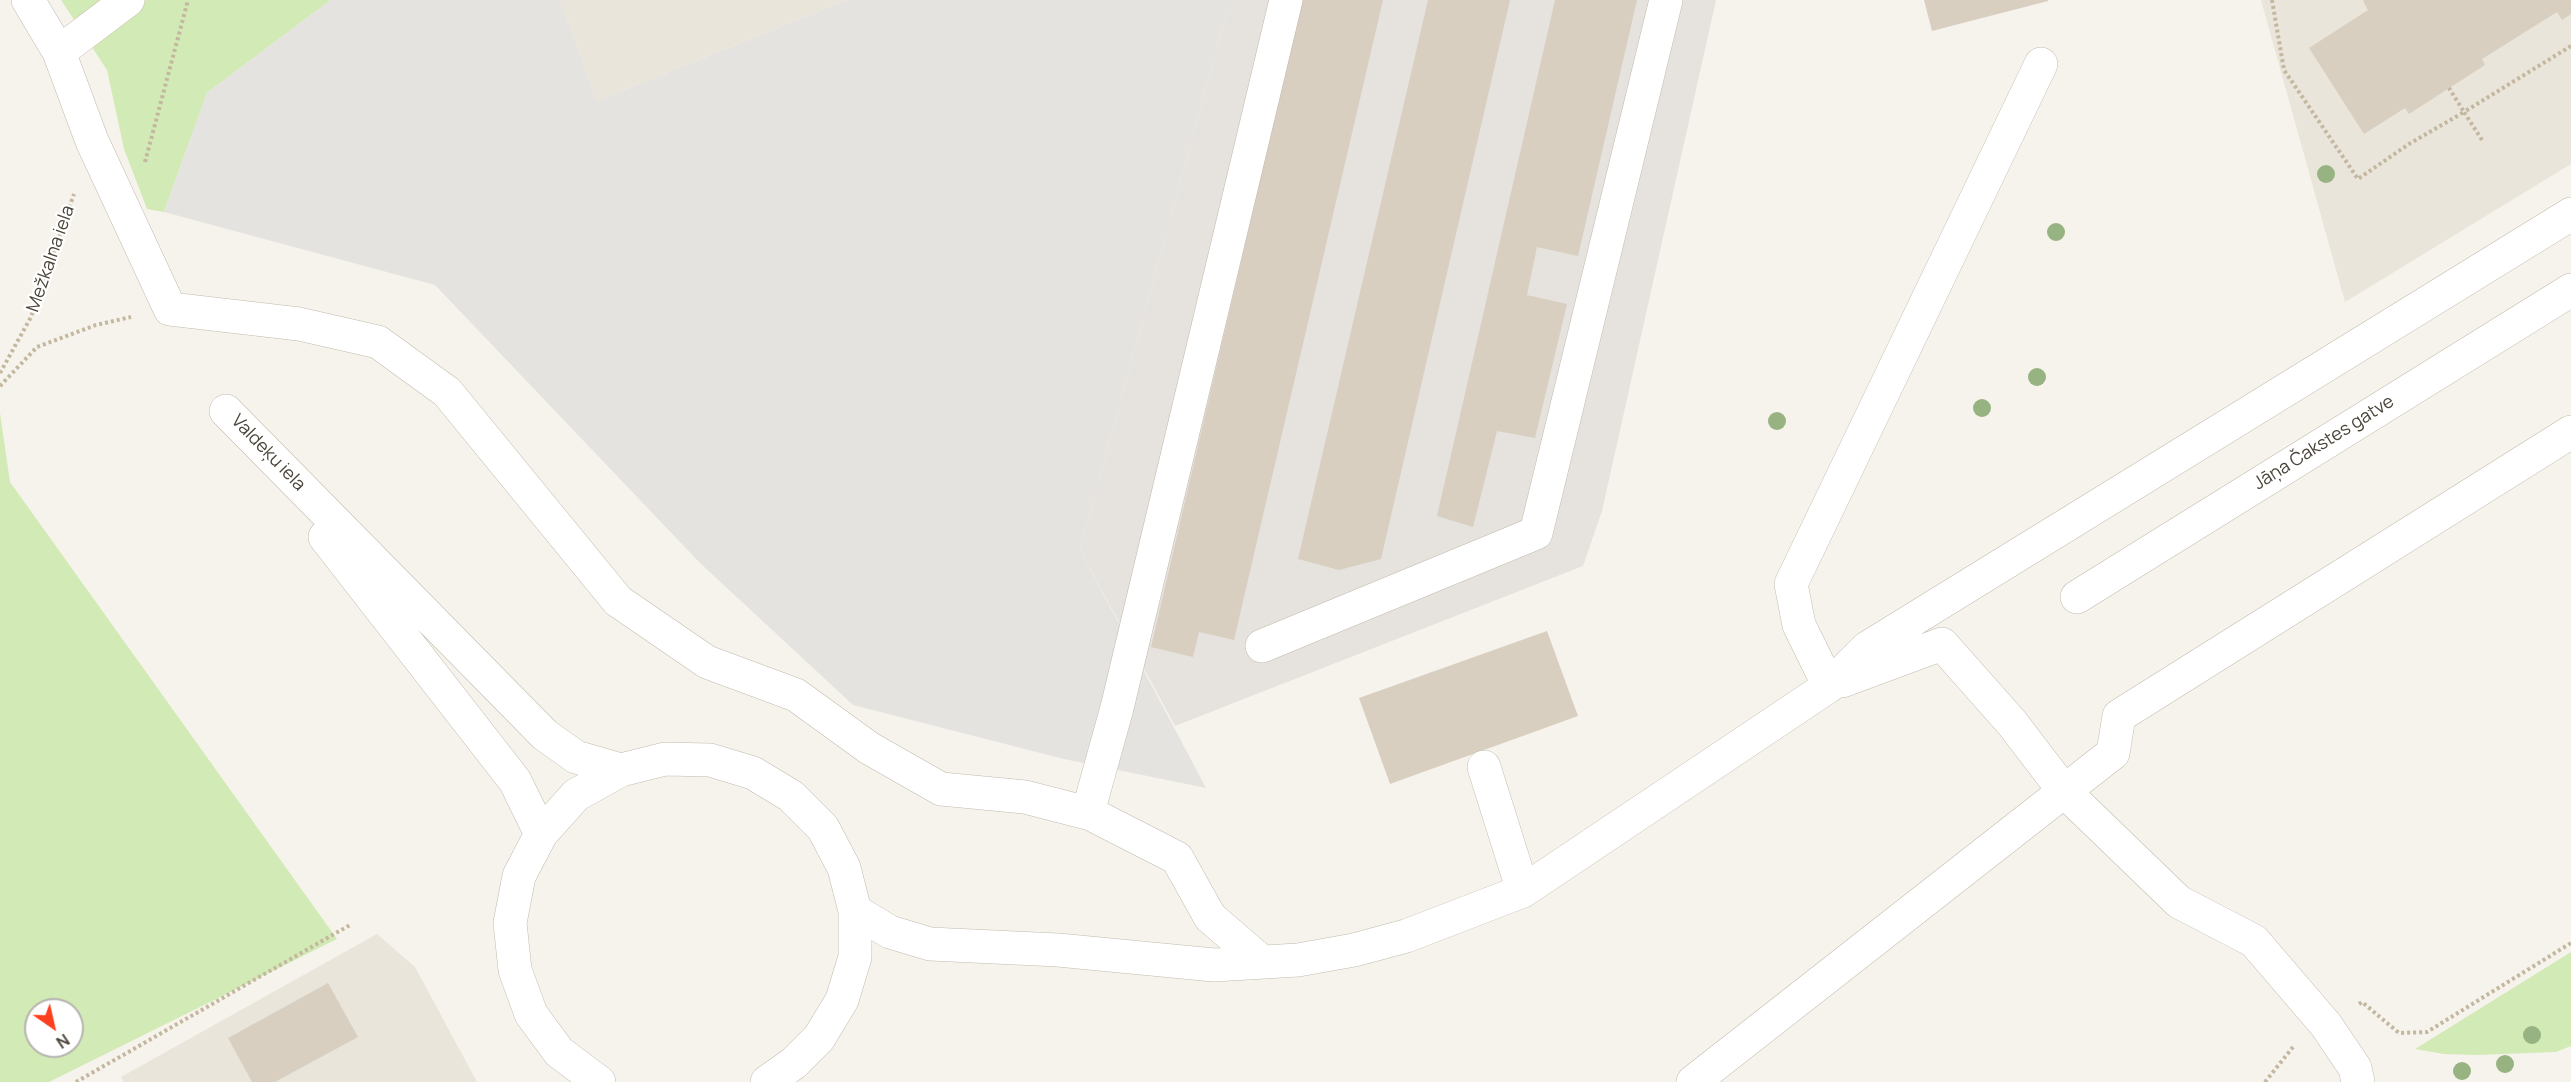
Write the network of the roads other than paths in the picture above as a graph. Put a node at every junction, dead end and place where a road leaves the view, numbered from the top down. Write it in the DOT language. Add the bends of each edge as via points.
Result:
graph roads {
  1 [pos="28,0"];
  2 [pos="128,0"];
  3 [pos="1286,0"];
  4 [pos="1666,0"];
  5 [pos="59,52"];
  6 [pos="2041,64"];
  7 [pos="2571,214"];
  8 [pos="2571,290"];
  9 [pos="2571,432"];
  10 [pos="2077,597"];
  11 [pos="1262,646"];
  12 [pos="1829,686"];
  13 [pos="1484,767"];
  14 [pos="621,770"];
  15 [pos="2064,791"];
  16 [pos="1091,813"];
  17 [pos="541,834"];
  18 [pos="1523,891"];
  19 [pos="855,911"];
  20 [pos="1262,962"];
  21 [pos="599,1082"];
  22 [pos="766,1082"];
  23 [pos="1693,1082"];
  24 [pos="2358,1082"];
  1 -- 5 [label="street"];
  2 -- 5 [label="street"];
  3 -- 16 [label="street"];
  4 -- 11 [label="street" via="1536,533"];
  5 -- 16 [label="street" via="92,141 170,309 299,324 378,342 447,392 618,601 707,662 796,695 869,748 941,789 1025,797"];
  6 -- 12 [label="street" via="1791,584 1799,625"];
  7 -- 12 [label="street" via="1867,648"];
  8 -- 10 [label="street, Jāņa Čakstes gatve"];
  9 -- 15 [label="street" via="2119,717 2113,753"];
  12 -- 15 [label="street" via="1942,644 2012,723"];
  12 -- 18 [label="street"];
  13 -- 18 [label="street"];
  14 -- 17 [label="street" via="576,795"];
  14 -- 17 [label="street, Valdeķu iela" via="576,756 545,735 226,411 515,781"];
  14 -- 19 [label="street" via="665,759 710,760 753,773 791,796 823,828 844,868"];
  15 -- 23 [label="street"];
  15 -- 24 [label="street" via="2179,902 2254,941 2326,1025 2355,1068"];
  16 -- 20 [label="street" via="1177,858 1210,916"];
  17 -- 21 [label="street" via="519,876 510,923 515,970 531,1014 552,1043"];
  18 -- 20 [label="street" via="1406,936 1354,950"];
  19 -- 20 [label="street" via="890,932 930,944 1058,950 1214,965"];
  19 -- 22 [label="street" via="855,957 842,1000 819,1038 794,1063"];
}
